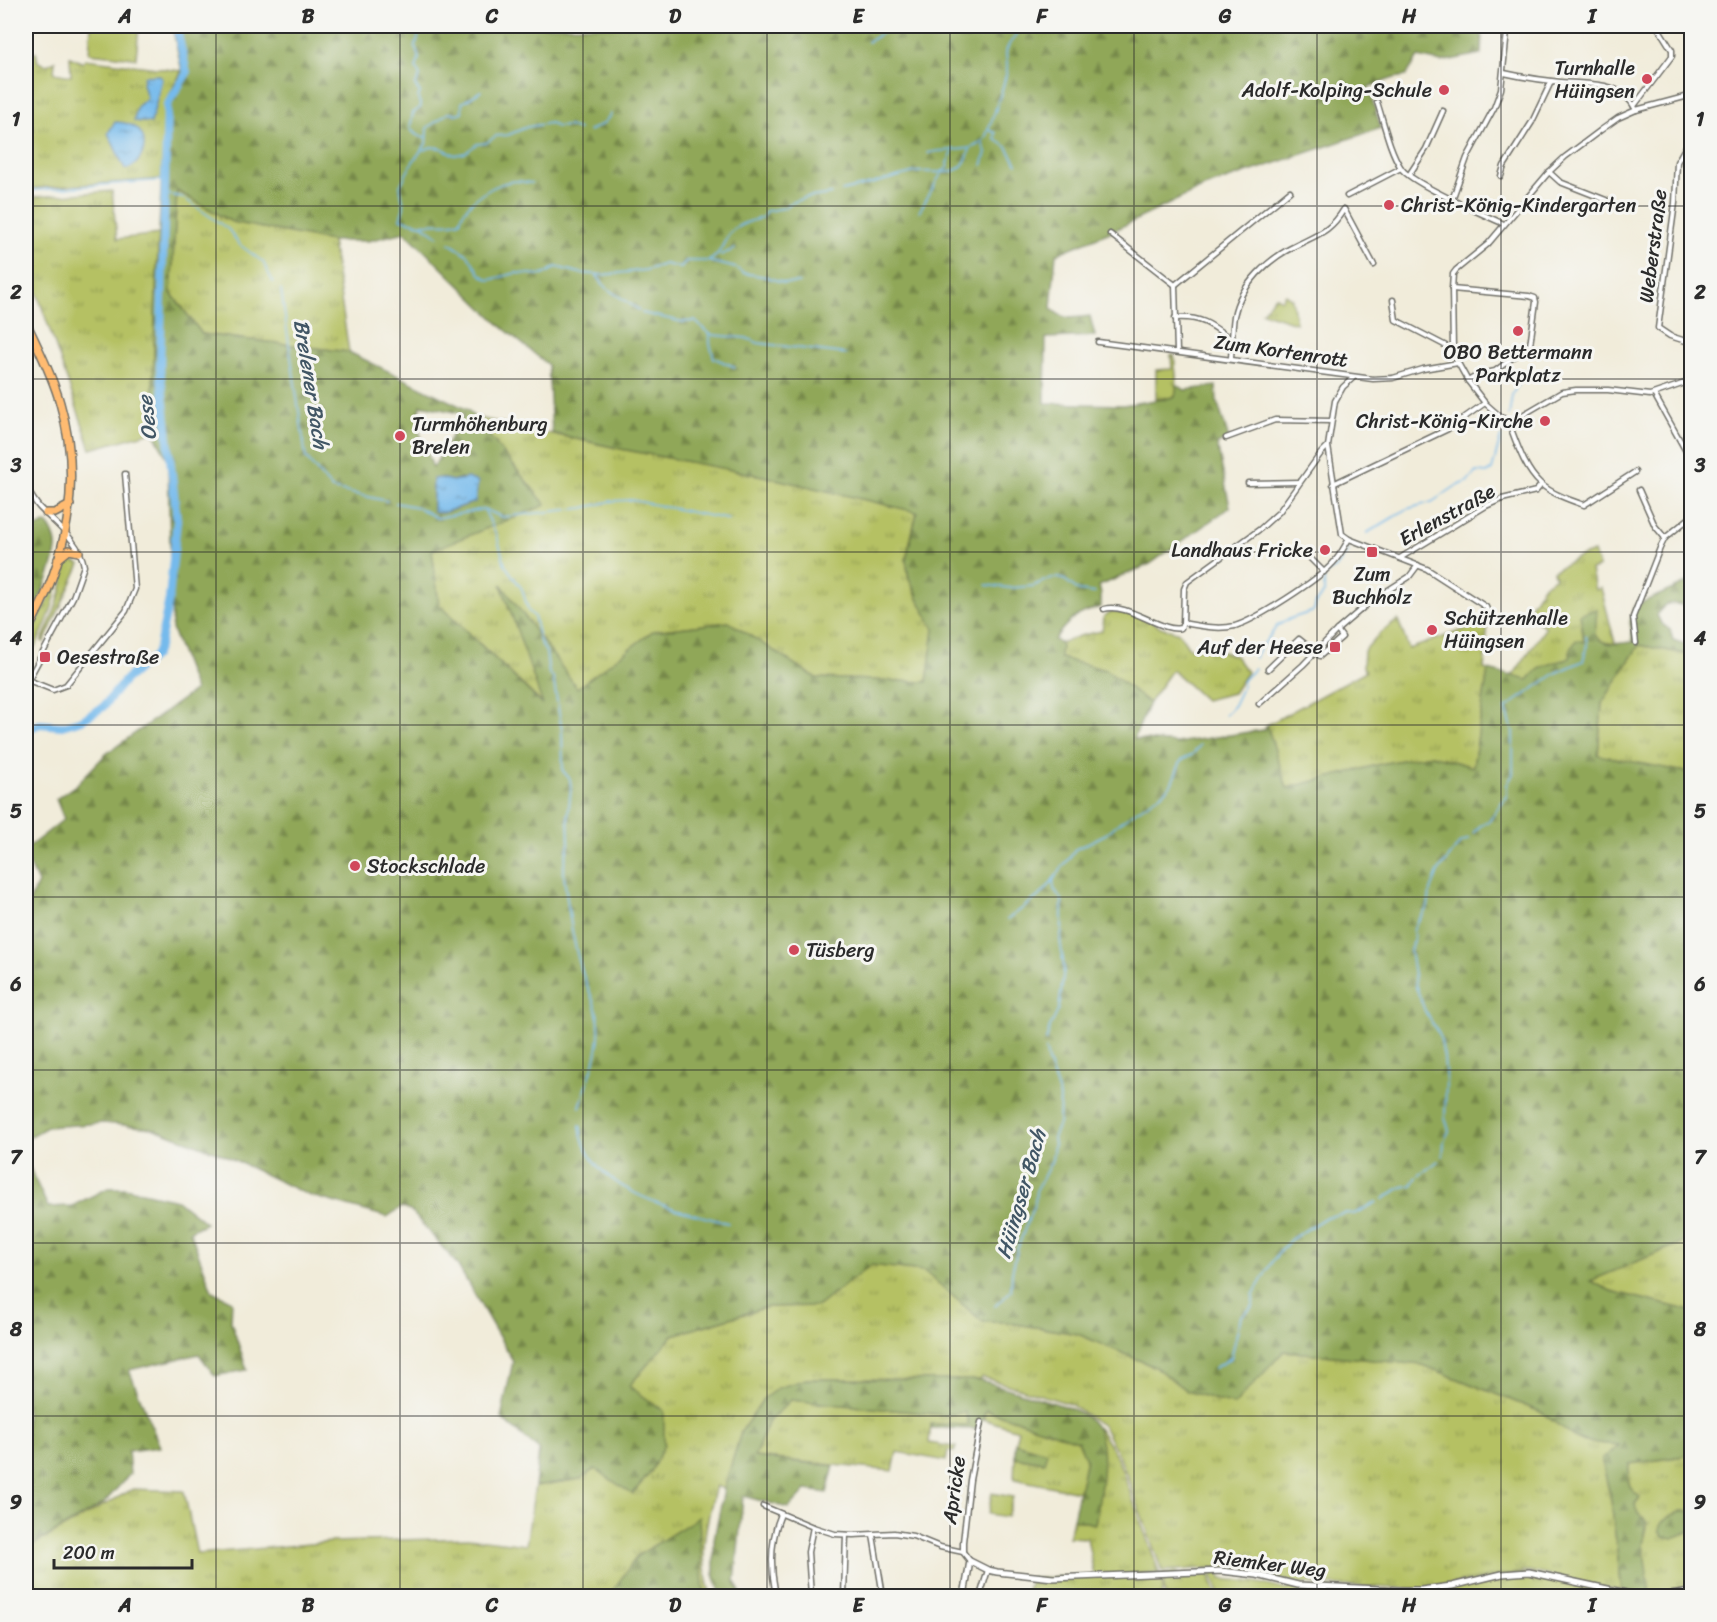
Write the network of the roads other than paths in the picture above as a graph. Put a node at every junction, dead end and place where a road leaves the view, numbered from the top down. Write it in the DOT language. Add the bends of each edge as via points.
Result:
graph roads {
  1 [pos="1657,26"];
  2 [pos="1507,32"];
  3 [pos="1503,73"];
  4 [pos="1551,81"];
  5 [pos="1692,95"];
  6 [pos="1377,102"];
  7 [pos="1635,108"];
  8 [pos="1443,111"];
  9 [pos="1692,135"];
  10 [pos="1401,168"];
  11 [pos="1549,172"];
  12 [pos="1408,175"];
  13 [pos="1501,176"];
  14 [pos="1290,191"];
  15 [pos="1347,196"];
  16 [pos="1452,200"];
  17 [pos="1606,200"];
  18 [pos="1504,224"];
  19 [pos="1110,234"];
  20 [pos="1374,265"];
  21 [pos="1175,285"];
  22 [pos="1452,288"];
  23 [pos="1393,300"];
  24 [pos="1175,318"];
  25 [pos="26,322"];
  26 [pos="1232,340"];
  27 [pos="1098,342"];
  28 [pos="1692,343"];
  29 [pos="1453,349"];
  30 [pos="1177,352"];
  31 [pos="1230,358"];
  32 [pos="1458,363"];
  33 [pos="1353,377"];
  34 [pos="1692,378"];
  35 [pos="1468,381"];
  36 [pos="1654,394"];
  37 [pos="1485,403"];
  38 [pos="1508,420"];
  39 [pos="1330,421"];
  40 [pos="1226,438"];
  41 [pos="1328,446"];
  42 [pos="1692,462"];
  43 [pos="1635,472"];
  44 [pos="125,474"];
  45 [pos="1300,482"];
  46 [pos="1248,483"];
  47 [pos="1333,484"];
  48 [pos="1541,485"];
  49 [pos="26,488"];
  50 [pos="1639,490"];
  51 [pos="70,505"];
  52 [pos="46,513"];
  53 [pos="1692,516"];
  54 [pos="64,532"];
  55 [pos="1665,538"];
  56 [pos="1349,539"];
  57 [pos="79,552"];
  58 [pos="1310,558"];
  59 [pos="1399,558"];
  60 [pos="58,559"];
  61 [pos="1418,565"];
  62 [pos="1323,572"];
  63 [pos="1104,609"];
  64 [pos="1490,617"];
  65 [pos="1183,623"];
  66 [pos="1337,630"];
  67 [pos="26,633"];
  68 [pos="1636,643"];
  69 [pos="1314,652"];
  70 [pos="1268,669"];
  71 [pos="27,682"];
  72 [pos="1259,704"];
  73 [pos="981,1422"];
  74 [pos="763,1506"];
  75 [pos="781,1514"];
  76 [pos="813,1527"];
  77 [pos="873,1534"];
  78 [pos="846,1535"];
  79 [pos="963,1552"];
  80 [pos="969,1561"];
  81 [pos="988,1570"];
  82 [pos="1692,1592"];
  83 [pos="784,1596"];
  84 [pos="811,1596"];
  85 [pos="844,1596"];
  86 [pos="883,1596"];
  87 [pos="964,1596"];
  88 [pos="980,1596"];
  89 [pos="1640,1596"];
  90 [pos="1661,1596"];
  1 -- 7 [label="street" via="1672,53"];
  2 -- 3 [label="street"];
  3 -- 4 [label="street"];
  3 -- 16 [label="street" via="1502,89 1467,158"];
  4 -- 7 [label="street" via="1611,87"];
  4 -- 13 [label="street"];
  5 -- 7 [label="street"];
  6 -- 10 [label="street"];
  7 -- 11 [label="street"];
  8 -- 12 [label="street" via="1426,149"];
  9 -- 28 [label="street, Weberstraße" via="1677,162 1658,328"];
  10 -- 12 [label="street"];
  10 -- 15 [label="street"];
  11 -- 17 [label="street" via="1560,182"];
  11 -- 18 [label="street"];
  12 -- 16 [label="street"];
  14 -- 21 [label="street"];
  16 -- 18 [label="street"];
  18 -- 22 [label="street" via="1480,252 1456,270"];
  19 -- 21 [label="street"];
  20 -- 26 [label="street" via="1344,209 1328,230 1284,252 1253,280 1241,295"];
  21 -- 24 [label="street"];
  22 -- 29 [label="street"];
  22 -- 35 [label="street" via="1521,295 1536,302 1530,345 1495,371"];
  23 -- 29 [label="street" via="1396,320"];
  24 -- 26 [label="street" via="1198,318"];
  24 -- 30 [label="street"];
  25 -- 51 [label="main road" via="50,373 68,436"];
  26 -- 31 [label="street"];
  27 -- 30 [label="street, Zum Kortenrott"];
  29 -- 32 [label="street"];
  30 -- 31 [label="street, Zum Kortenrott"];
  31 -- 33 [label="street, Zum Kortenrott"];
  32 -- 33 [label="street, Zum Kortenrott" via="1393,378"];
  32 -- 35 [label="street"];
  33 -- 39 [label="street" via="1338,394"];
  34 -- 36 [label="street"];
  35 -- 37 [label="street"];
  36 -- 38 [label="street" via="1562,392"];
  36 -- 42 [label="street"];
  37 -- 38 [label="street"];
  37 -- 47 [label="street" via="1448,429"];
  38 -- 48 [label="street" via="1519,450"];
  39 -- 40 [label="street" via="1275,420"];
  39 -- 41 [label="street"];
  41 -- 45 [label="street"];
  41 -- 47 [label="street"];
  43 -- 48 [label="street" via="1584,506"];
  44 -- 71 [label="street" via="135,582 126,611 66,685 53,690"];
  45 -- 46 [label="street"];
  45 -- 65 [label="street" via="1279,512 1260,529 1187,582"];
  47 -- 56 [label="street" via="1341,531"];
  48 -- 59 [label="street, Erlenstraße" via="1536,491 1486,506"];
  49 -- 52 [label="street"];
  50 -- 55 [label="street" via="1655,526"];
  51 -- 52 [label="main road"];
  51 -- 54 [label="main road"];
  52 -- 54 [label="street"];
  53 -- 55 [label="street"];
  54 -- 57 [label="street"];
  54 -- 60 [label="main road"];
  55 -- 68 [label="street" via="1633,617"];
  56 -- 59 [label="street"];
  56 -- 62 [label="street" via="1334,563"];
  57 -- 60 [label="main road" via="69,550"];
  57 -- 71 [label="street" via="84,566 79,584"];
  58 -- 62 [label="street"];
  59 -- 61 [label="street"];
  60 -- 67 [label="main road" via="46,596"];
  61 -- 64 [label="street" via="1469,594 1486,607"];
  61 -- 66 [label="street" via="1409,577 1371,601"];
  62 -- 65 [label="street" via="1249,621 1218,628"];
  63 -- 65 [label="street" via="1144,616 1171,628 1181,628"];
  66 -- 69 [label="street"];
  66 -- 69 [label="street" via="1341,638 1320,656"];
  69 -- 70 [label="street" via="1299,639"];
  69 -- 72 [label="street"];
  73 -- 79 [label="street, Apricke" via="967,1500"];
  74 -- 75 [label="street"];
  75 -- 76 [label="street"];
  75 -- 83 [label="street" via="773,1544 773,1575 777,1593"];
  76 -- 78 [label="street"];
  76 -- 84 [label="street" via="808,1552"];
  77 -- 78 [label="street"];
  77 -- 79 [label="street" via="913,1536"];
  77 -- 86 [label="street"];
  78 -- 85 [label="street"];
  79 -- 80 [label="street, Apricke"];
  80 -- 81 [label="street"];
  80 -- 87 [label="street"];
  81 -- 88 [label="street"];
  81 -- 89 [label="street, Riemker Weg" via="1072,1578 1209,1570 1257,1575 1298,1585 1410,1590 1529,1572"];
  82 -- 90 [label="street"];
}
